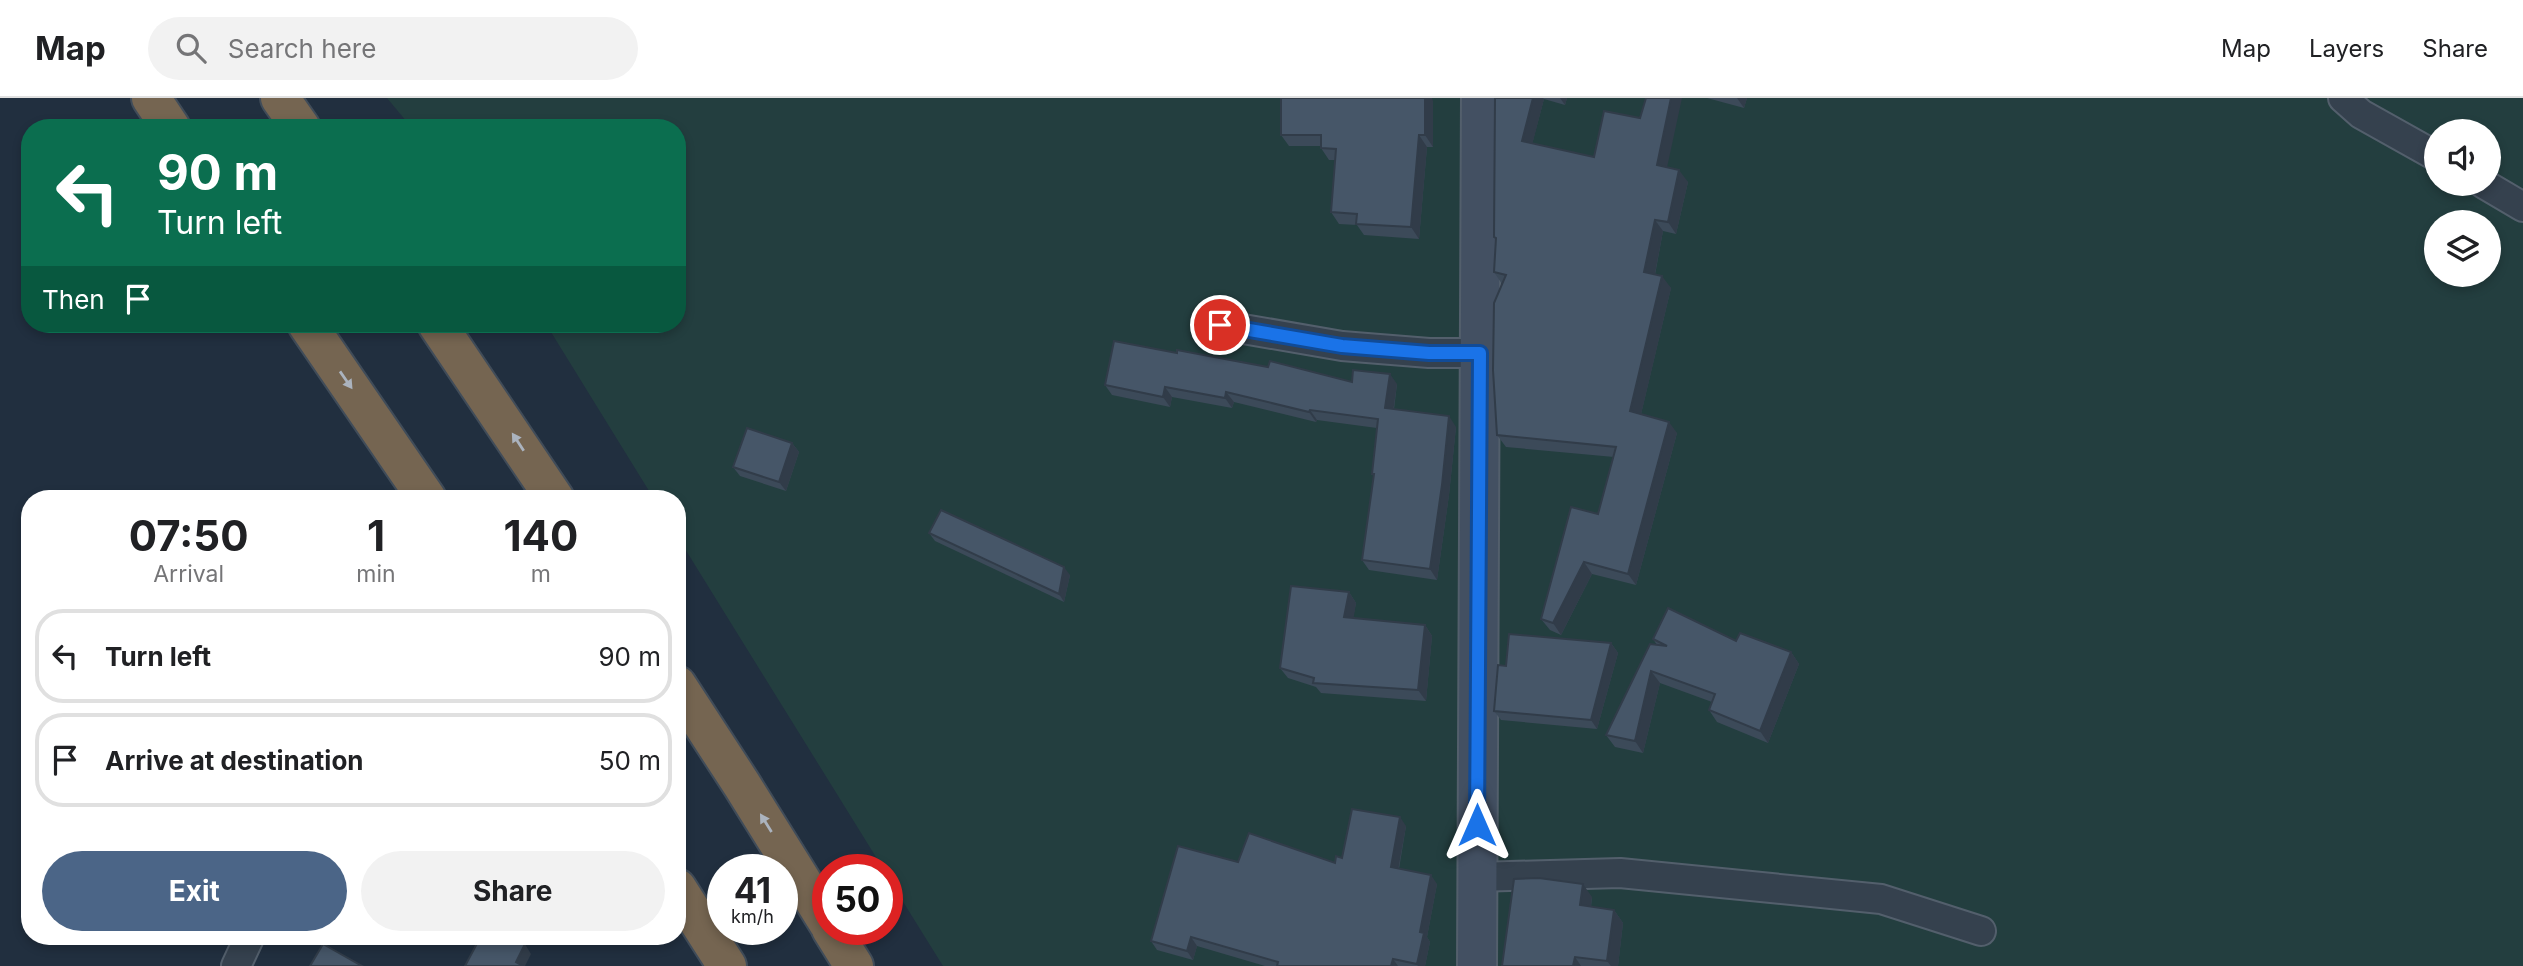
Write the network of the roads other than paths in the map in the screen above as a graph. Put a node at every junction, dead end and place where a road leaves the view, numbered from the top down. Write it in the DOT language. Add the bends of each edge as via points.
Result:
graph roads {
  1 [pos="151,98"];
  2 [pos="280,98"];
  3 [pos="1481,98"];
  4 [pos="2343,98"];
  5 [pos="166,119"];
  6 [pos="295,119"];
  7 [pos="2424,149"];
  8 [pos="2501,194"];
  9 [pos="2523,206"];
  10 [pos="1220,325"];
  11 [pos="313,333"];
  12 [pos="443,333"];
  13 [pos="1480,353"];
  14 [pos="421,490"];
  15 [pos="549,490"];
  16 [pos="686,699"];
  17 [pos="1476,877"];
  18 [pos="812,897"];
  19 [pos="686,902"];
  20 [pos="1981,931"];
  21 [pos="246,945"];
  22 [pos="841,945"];
  23 [pos="236,966"];
  24 [pos="727,966"];
  25 [pos="854,966"];
  26 [pos="1478,966"];
  1 -- 5 [label="highway"];
  2 -- 6 [label="highway"];
  3 -- 13 [label="main road"];
  4 -- 7 [label="street" via="2361,114"];
  8 -- 9 [label="street"];
  10 -- 13 [label="street" via="1342,346"];
  11 -- 14 [label="highway, one-way"];
  15 -- 12 [label="highway, one-way"];
  13 -- 17 [label="main road"];
  18 -- 16 [label="highway, one-way"];
  17 -- 20 [label="street" via="1620,873 1881,899"];
  17 -- 26 [label="main road"];
  19 -- 24 [label="highway"];
  21 -- 23 [label="street"];
  22 -- 25 [label="highway"];
}
